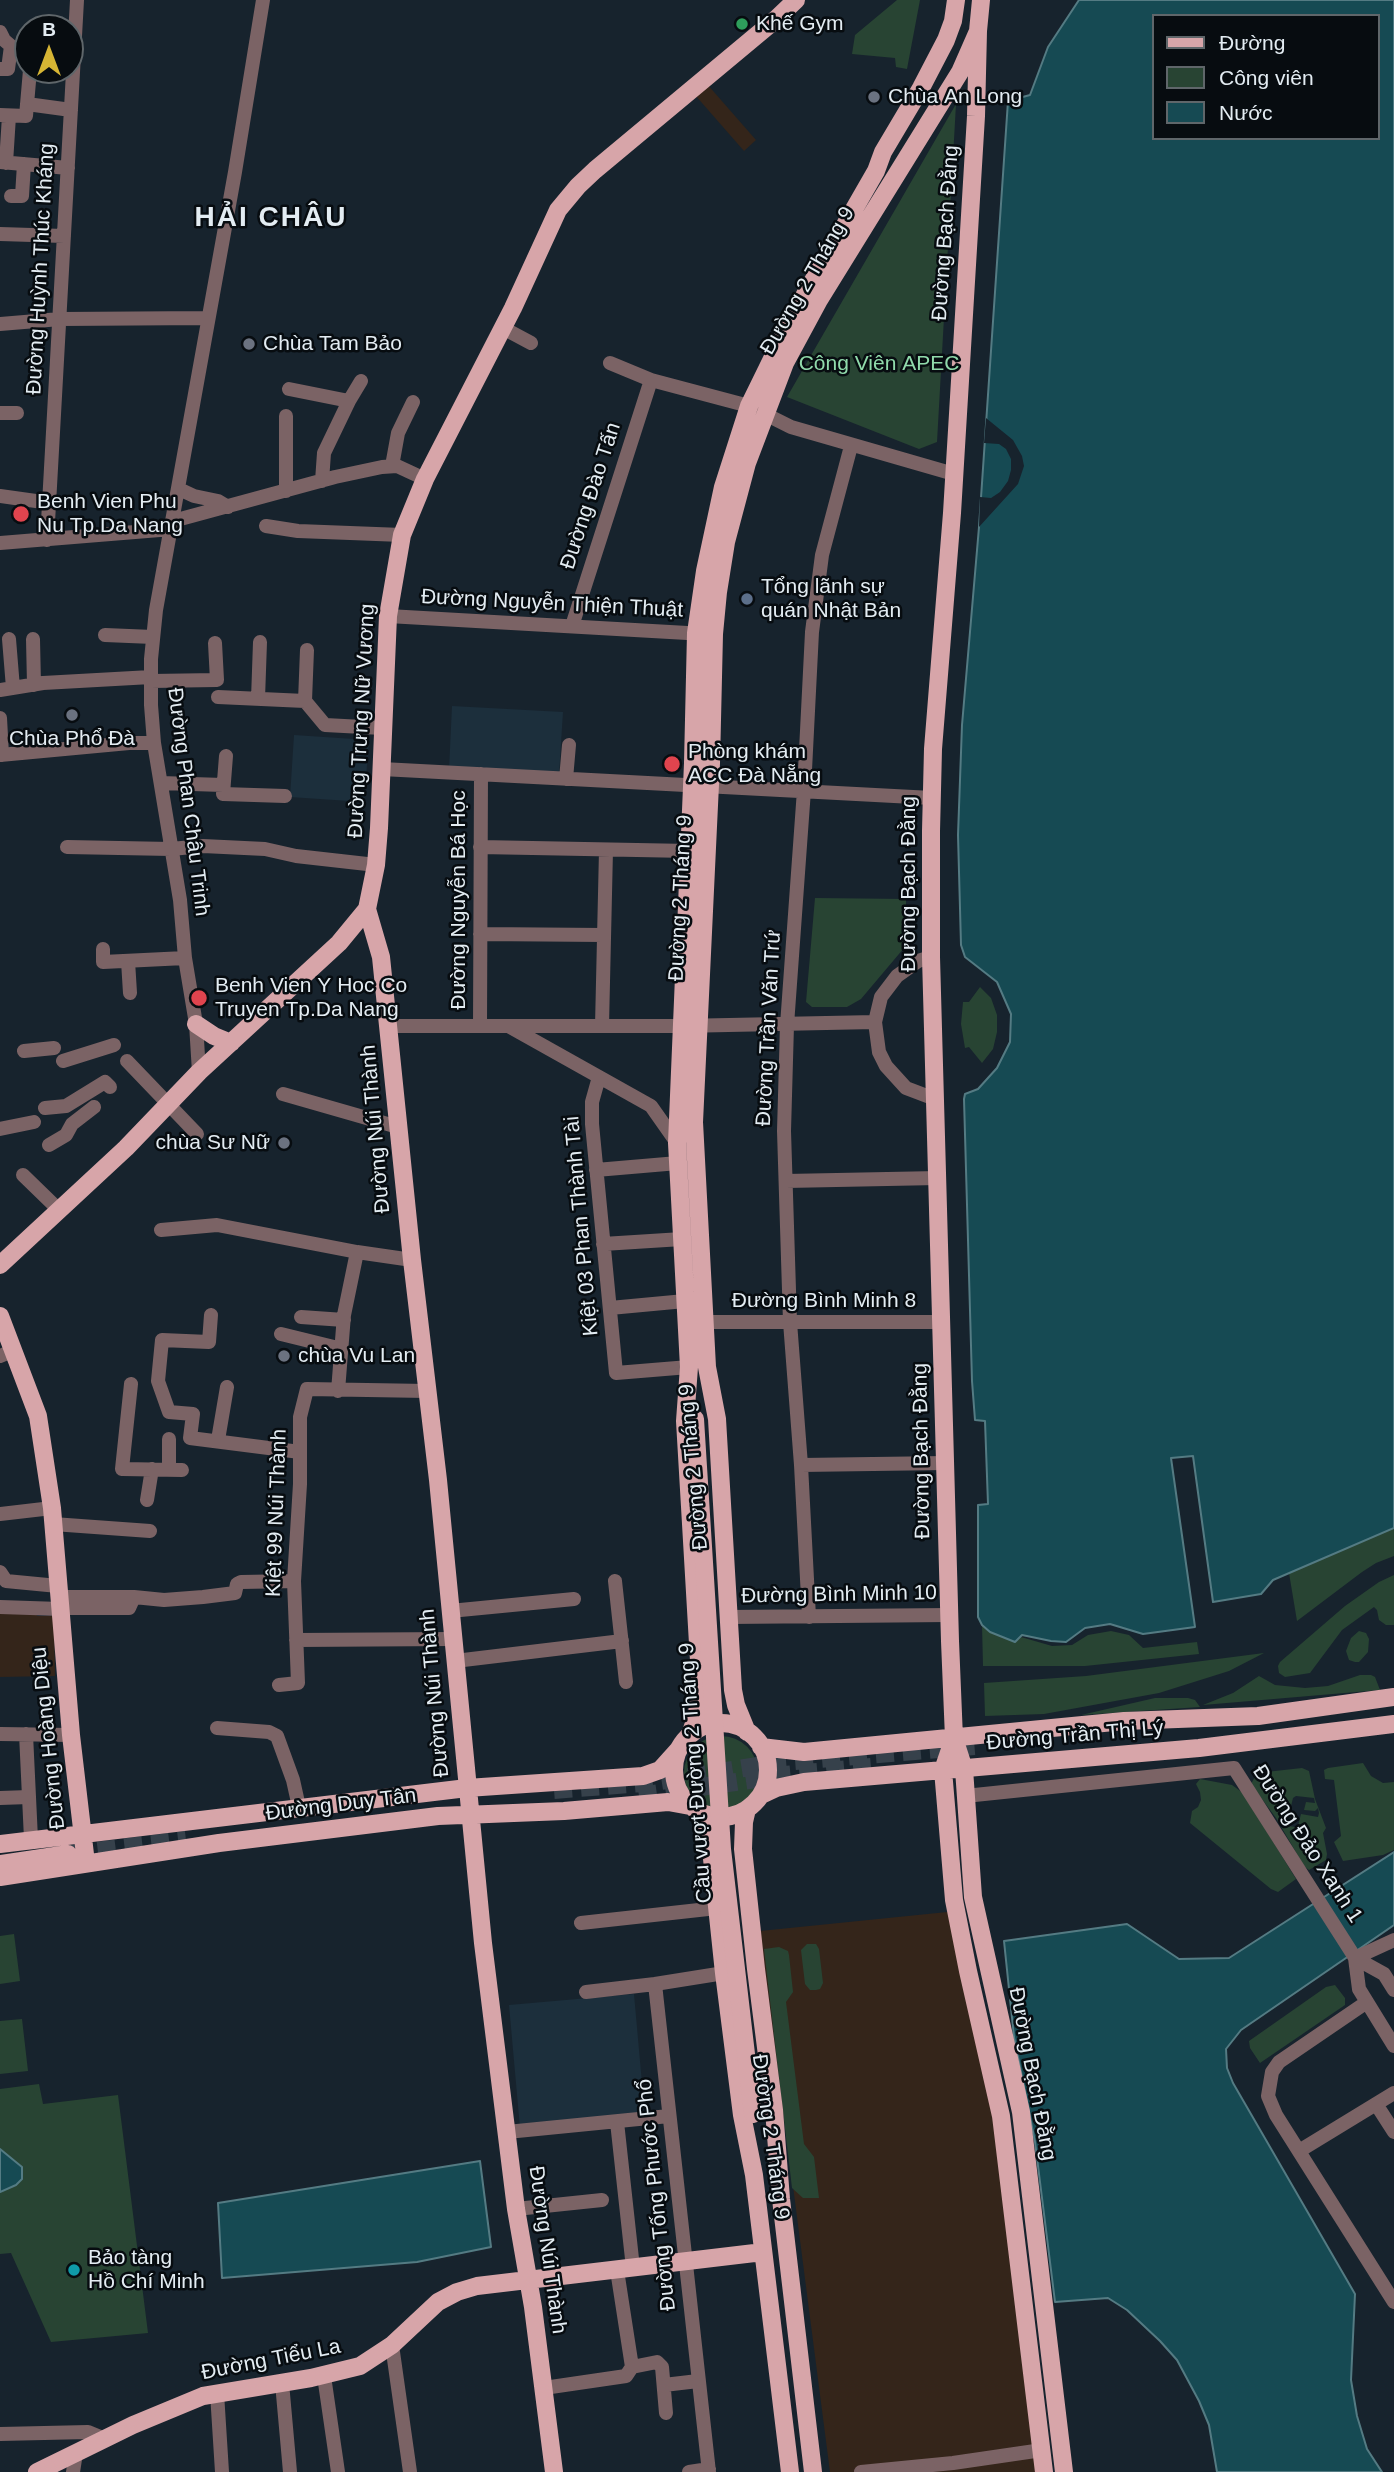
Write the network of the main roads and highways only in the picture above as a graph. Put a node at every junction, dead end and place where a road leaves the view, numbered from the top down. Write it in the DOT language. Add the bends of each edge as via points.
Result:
graph roads {
  1 [pos="796,0"];
  2 [pos="956,0"];
  3 [pos="981,0"];
  4 [pos="978,31"];
  5 [pos="921,88"];
  6 [pos="942,102"];
  7 [pos="757,411"];
  8 [pos="701,785"];
  9 [pos="367,909"];
  10 [pos="196,1024"];
  11 [pos="689,1026"];
  12 [pos="231,1043"];
  13 [pos="0,1265"];
  14 [pos="0,1315"];
  15 [pos="7,1353"];
  16 [pos="689,1367"];
  17 [pos="707,1367"];
  18 [pos="701,1419"];
  19 [pos="1388,1698"];
  20 [pos="1258,1716"];
  21 [pos="1390,1725"];
  22 [pos="747,1732"];
  23 [pos="690,1735"];
  24 [pos="954,1738"];
  25 [pos="761,1746"];
  26 [pos="854,1748"];
  27 [pos="678,1751"];
  28 [pos="972,1757"];
  29 [pos="943,1770"];
  30 [pos="858,1777"];
  31 [pos="580,1782"];
  32 [pos="467,1788"];
  33 [pos="761,1795"];
  34 [pos="694,1808"];
  35 [pos="583,1809"];
  36 [pos="747,1809"];
  37 [pos="259,1812"];
  38 [pos="470,1814"];
  39 [pos="81,1832"];
  40 [pos="262,1837"];
  41 [pos="0,1844"];
  42 [pos="0,1854"];
  43 [pos="86,1863"];
  44 [pos="0,1864"];
  45 [pos="0,1877"];
  46 [pos="977,1916"];
  47 [pos="957,1918"];
  48 [pos="758,2112"];
  49 [pos="1020,2112"];
  50 [pos="1001,2116"];
  51 [pos="778,2172"];
  52 [pos="754,2175"];
  53 [pos="763,2252"];
  54 [pos="527,2279"];
  55 [pos="1046,2321"];
  56 [pos="1027,2324"];
  57 [pos="1062,2447"];
  58 [pos="1042,2450"];
  59 [pos="37,2472"];
  60 [pos="554,2472"];
  61 [pos="790,2472"];
  62 [pos="813,2472"];
  63 [pos="1044,2472"];
  64 [pos="1064,2472"];
  1 -- 9 [label="main road, Đường Trưng Nữ Vương" via="578,186 558,210 425,479 402,536 388,616 376,864"];
  2 -- 5 [label="main road, Đường 2 Tháng 9" via="946,40"];
  3 -- 4 [label="main road, Đường 2 Tháng 9"];
  4 -- 6 [label="main road, Đường 2 Tháng 9"];
  4 -- 24 [label="main road, Đường Bạch Đằng" via="932,798 934,1099"];
  5 -- 6 [label="main road"];
  5 -- 7 [label="main road, Đường 2 Tháng 9" via="795,312"];
  6 -- 7 [label="main road, Đường 2 Tháng 9" via="819,300"];
  7 -- 8 [label="main road, Đường 2 Tháng 9" via="723,487 711,537"];
  8 -- 11 [label="main road, Đường 2 Tháng 9"];
  8 -- 11 [label="main road, Đường 2 Tháng 9" via="689,851"];
  9 -- 12 [label="main road, Đường Trưng Nữ Vương" via="339,943"];
  9 -- 32 [label="main road, Đường Núi Thành" via="381,957 389,1026"];
  10 -- 12 [label="main road"];
  11 -- 16 [label="main road, Đường 2 Tháng 9" via="678,1091 677,1143"];
  11 -- 17 [label="main road, Đường 2 Tháng 9"];
  12 -- 13 [label="main road, Đường Trưng Nữ Vương" via="127,1148"];
  14 -- 15 [label="main road, Đường Hoàng Diệu"];
  15 -- 39 [label="main road, Đường Hoàng Diệu" via="38,1416 52,1516"];
  16 -- 18 [label="main road, Cầu vượt Đường 2 Tháng 9"];
  16 -- 23 [label="main road, Đường 2 Tháng 9" via="685,1421 700,1678"];
  17 -- 18 [label="main road, Cầu vượt Đường 2 Tháng 9"];
  17 -- 22 [label="main road, Đường 2 Tháng 9" via="717,1419 734,1698"];
  18 -- 48 [label="main road, Cầu vượt Đường 2 Tháng 9" via="732,1849"];
  19 -- 20 [label="main road, Đường Trần Thị Lý"];
  20 -- 24 [label="main road, Đường Trần Thị Lý" via="1124,1721"];
  20 -- 28 [label="main road"];
  21 -- 28 [label="main road" via="1265,1739 1199,1738"];
  22 -- 23 [label="main road" via="718,1724"];
  22 -- 25 [label="main road"];
  23 -- 27 [label="main road"];
  24 -- 26 [label="main road, Đường Trần Thị Lý"];
  24 -- 28 [label="main road, Đường Bạch Đằng"];
  24 -- 29 [label="main road"];
  25 -- 26 [label="main road, Đường Trần Thị Lý" via="804,1752"];
  25 -- 33 [label="main road" via="767,1776"];
  26 -- 30 [label="main road"];
  27 -- 31 [label="main road, Đường Duy Tân" via="652,1774"];
  27 -- 34 [label="main road" via="675,1780"];
  28 -- 29 [label="main road, Đường Trần Thị Lý"];
  28 -- 46 [label="main road, Đường Bạch Đằng" via="965,1796"];
  29 -- 30 [label="main road, Đường Trần Thị Lý"];
  29 -- 47 [label="main road, Đường Bạch Đằng"];
  30 -- 33 [label="main road, Đường Trần Thị Lý" via="790,1784"];
  31 -- 32 [label="main road, Đường Duy Tân"];
  31 -- 35 [label="main road"];
  32 -- 37 [label="main road, Đường Duy Tân"];
  32 -- 38 [label="main road, Đường Núi Thành"];
  33 -- 36 [label="main road"];
  34 -- 35 [label="main road, Đường Duy Tân" via="668,1802"];
  34 -- 36 [label="main road" via="718,1817"];
  34 -- 52 [label="main road, Đường 2 Tháng 9" via="705,1824 711,1849 742,2115"];
  35 -- 38 [label="main road, Đường Duy Tân"];
  36 -- 51 [label="main road, Đường 2 Tháng 9" via="743,1849 775,2110"];
  37 -- 39 [label="main road, Đường Duy Tân"];
  37 -- 40 [label="main road"];
  38 -- 40 [label="main road, Đường Duy Tân"];
  38 -- 54 [label="main road, Đường Núi Thành"];
  39 -- 41 [label="main road, Đường Duy Tân"];
  39 -- 43 [label="main road, Đường Hoàng Diệu"];
  40 -- 43 [label="main road, Đường Duy Tân"];
  42 -- 44 [label="main road" via="67,1849"];
  43 -- 45 [label="main road, Đường Duy Tân"];
  46 -- 47 [label="main road"];
  46 -- 49 [label="main road, Đường Bạch Đằng"];
  47 -- 50 [label="main road, Đường Bạch Đằng"];
  48 -- 51 [label="main road, Cầu vượt Đường 2 Tháng 9"];
  48 -- 52 [label="main road, Cầu vượt Đường 2 Tháng 9"];
  49 -- 50 [label="main road"];
  49 -- 55 [label="main road, Đường Bạch Đằng"];
  50 -- 56 [label="main road, Đường Bạch Đằng"];
  51 -- 62 [label="main road, Đường 2 Tháng 9"];
  52 -- 53 [label="main road, Đường 2 Tháng 9"];
  53 -- 54 [label="main road, Đường Tiểu La"];
  53 -- 61 [label="main road, Đường 2 Tháng 9"];
  54 -- 59 [label="main road, Đường Tiểu La" via="457,2292 359,2366 217,2393 164,2410"];
  54 -- 60 [label="main road, Đường Núi Thành"];
  55 -- 56 [label="main road"];
  55 -- 57 [label="main road, Đường Bạch Đằng"];
  56 -- 58 [label="main road, Đường Bạch Đằng"];
  57 -- 58 [label="main road"];
  57 -- 64 [label="main road, Đường Bạch Đằng"];
  58 -- 63 [label="main road, Đường Bạch Đằng"];
}
